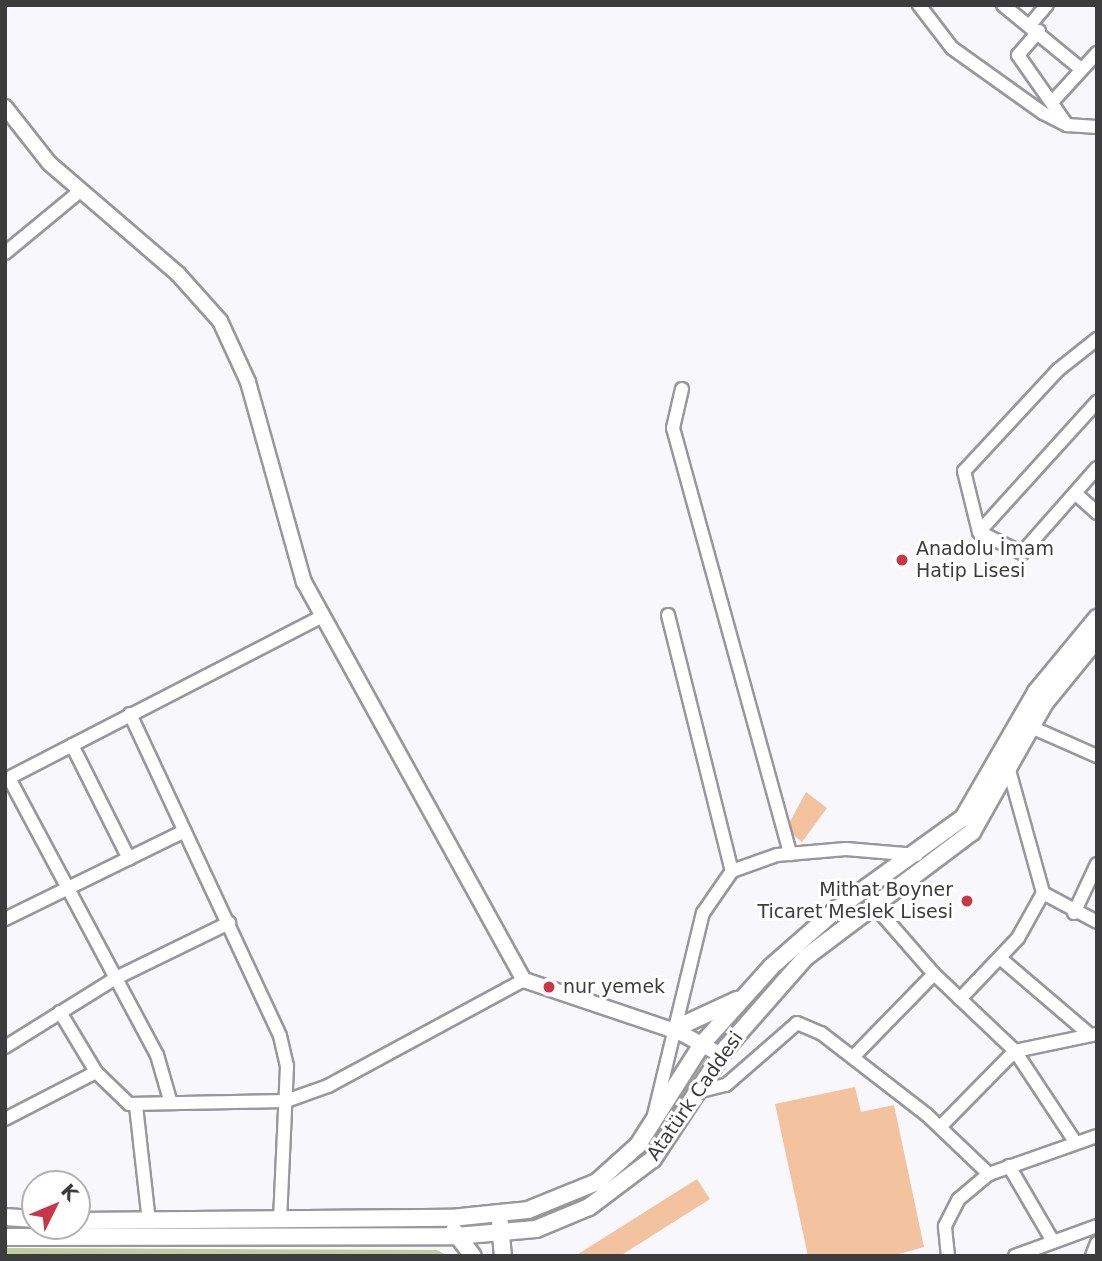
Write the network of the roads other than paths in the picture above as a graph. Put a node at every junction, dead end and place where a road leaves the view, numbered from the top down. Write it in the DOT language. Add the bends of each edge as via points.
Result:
graph roads {
  1 [pos="919,5"];
  2 [pos="1003,5"];
  3 [pos="1046,5"];
  4 [pos="1035,28"];
  5 [pos="1097,53"];
  6 [pos="1080,69"];
  7 [pos="1054,100"];
  8 [pos="5,107"];
  9 [pos="1067,125"];
  10 [pos="1097,127"];
  11 [pos="79,192"];
  12 [pos="5,253"];
  13 [pos="1097,339"];
  14 [pos="682,389"];
  15 [pos="1097,402"];
  16 [pos="1097,468"];
  17 [pos="1075,493"];
  18 [pos="1097,513"];
  19 [pos="979,532"];
  20 [pos="668,615"];
  21 [pos="320,617"];
  22 [pos="1097,618"];
  23 [pos="1097,639"];
  24 [pos="130,715"];
  25 [pos="1031,726"];
  26 [pos="72,745"];
  27 [pos="1097,756"];
  28 [pos="1009,770"];
  29 [pos="7,779"];
  30 [pos="185,831"];
  31 [pos="790,853"];
  32 [pos="917,855"];
  33 [pos="129,859"];
  34 [pos="732,871"];
  35 [pos="1095,871"];
  36 [pos="67,890"];
  37 [pos="1043,893"];
  38 [pos="872,903"];
  39 [pos="1074,913"];
  40 [pos="5,919"];
  41 [pos="1097,922"];
  42 [pos="229,923"];
  43 [pos="1000,958"];
  44 [pos="934,974"];
  45 [pos="116,978"];
  46 [pos="524,980"];
  47 [pos="960,999"];
  48 [pos="737,1000"];
  49 [pos="60,1012"];
  50 [pos="672,1030"];
  51 [pos="1093,1035"];
  52 [pos="702,1044"];
  53 [pos="5,1047"];
  54 [pos="1015,1051"];
  55 [pos="721,1055"];
  56 [pos="853,1057"];
  57 [pos="96,1072"];
  58 [pos="696,1092"];
  59 [pos="170,1100"];
  60 [pos="286,1101"];
  61 [pos="136,1106"];
  62 [pos="5,1119"];
  63 [pos="651,1127"];
  64 [pos="940,1127"];
  65 [pos="1097,1136"];
  66 [pos="1076,1143"];
  67 [pos="1009,1166"];
  68 [pos="989,1174"];
  69 [pos="500,1214"];
  70 [pos="451,1218"];
  71 [pos="280,1220"];
  72 [pos="91,1221"];
  73 [pos="149,1221"];
  74 [pos="1097,1226"];
  75 [pos="500,1234"];
  76 [pos="456,1236"];
  77 [pos="5,1237"];
  78 [pos="1051,1238"];
  79 [pos="1097,1243"];
  80 [pos="473,1256"];
  81 [pos="503,1256"];
  82 [pos="948,1256"];
  83 [pos="1015,1256"];
  84 [pos="1092,1256"];
  1 -- 9 [label="street" via="952,48"];
  2 -- 4 [label="street"];
  3 -- 4 [label="street"];
  4 -- 6 [label="street"];
  4 -- 7 [label="street" via="1018,55"];
  5 -- 6 [label="street"];
  6 -- 7 [label="street"];
  7 -- 9 [label="street"];
  8 -- 11 [label="street"];
  9 -- 10 [label="street"];
  11 -- 12 [label="street"];
  11 -- 21 [label="street" via="178,274 220,321 248,382 278,500"];
  13 -- 19 [label="street" via="1058,370 964,471"];
  14 -- 31 [label="street" via="673,428"];
  15 -- 19 [label="street"];
  16 -- 17 [label="street"];
  17 -- 18 [label="street"];
  17 -- 19 [label="street" via="1022,553"];
  20 -- 34 [label="street"];
  21 -- 24 [label="street"];
  21 -- 46 [label="street"];
  22 -- 32 [label="main road, Atatürk Caddesi" via="1036,692 963,818"];
  23 -- 25 [label="main road, Atatürk Caddesi" via="1058,682"];
  24 -- 26 [label="street"];
  24 -- 30 [label="street"];
  25 -- 27 [label="street"];
  25 -- 28 [label="main road, Atatürk Caddesi"];
  26 -- 29 [label="street"];
  26 -- 33 [label="street"];
  28 -- 37 [label="street"];
  28 -- 38 [label="main road, Atatürk Caddesi" via="964,839"];
  29 -- 36 [label="street"];
  30 -- 33 [label="street"];
  30 -- 42 [label="street"];
  31 -- 32 [label="street"];
  31 -- 34 [label="street"];
  32 -- 48 [label="main road, Atatürk Caddesi" via="816,925"];
  33 -- 36 [label="street"];
  34 -- 50 [label="street" via="703,913"];
  35 -- 39 [label="street"];
  36 -- 40 [label="street"];
  36 -- 45 [label="street"];
  37 -- 39 [label="street"];
  37 -- 43 [label="street"];
  38 -- 44 [label="street"];
  38 -- 55 [label="main road, Atatürk Caddesi" via="806,957"];
  39 -- 41 [label="street"];
  42 -- 45 [label="street"];
  42 -- 60 [label="street" via="280,1036"];
  43 -- 47 [label="street"];
  43 -- 51 [label="street"];
  44 -- 47 [label="street"];
  44 -- 56 [label="street"];
  45 -- 49 [label="street"];
  45 -- 59 [label="street" via="157,1055"];
  46 -- 50 [label="street"];
  46 -- 60 [label="street" via="328,1086"];
  47 -- 54 [label="street"];
  48 -- 50 [label="main road"];
  48 -- 52 [label="main road, Atatürk Caddesi"];
  49 -- 53 [label="street"];
  49 -- 57 [label="street"];
  50 -- 52 [label="street"];
  50 -- 63 [label="street"];
  51 -- 54 [label="street"];
  52 -- 55 [label="street"];
  52 -- 63 [label="main road, Atatürk Caddesi"];
  54 -- 64 [label="street"];
  54 -- 66 [label="street"];
  55 -- 58 [label="main road, Atatürk Caddesi"];
  56 -- 58 [label="street" via="797,1023 726,1085"];
  56 -- 64 [label="street"];
  57 -- 61 [label="street" via="117,1097"];
  57 -- 62 [label="street"];
  58 -- 75 [label="main road, Atatürk Caddesi" via="653,1158 614,1193 565,1219"];
  59 -- 60 [label="street"];
  59 -- 61 [label="street"];
  60 -- 71 [label="street"];
  61 -- 73 [label="street"];
  63 -- 69 [label="main road, Atatürk Caddesi" via="597,1182 541,1206"];
  64 -- 68 [label="street"];
  65 -- 66 [label="street"];
  66 -- 67 [label="street"];
  67 -- 68 [label="street"];
  67 -- 78 [label="street"];
  68 -- 82 [label="street" via="959,1199 945,1226"];
  69 -- 70 [label="main road, Atatürk Caddesi"];
  69 -- 75 [label="main road"];
  70 -- 71 [label="main road, Atatürk Caddesi"];
  70 -- 76 [label="main road"];
  71 -- 73 [label="main road, Atatürk Caddesi"];
  72 -- 73 [label="main road, Atatürk Caddesi"];
  74 -- 78 [label="street"];
  75 -- 76 [label="main road, Atatürk Caddesi"];
  75 -- 81 [label="main road"];
  76 -- 77 [label="main road, Atatürk Caddesi"];
  76 -- 80 [label="main road"];
  78 -- 83 [label="street"];
  79 -- 84 [label="street"];
}
